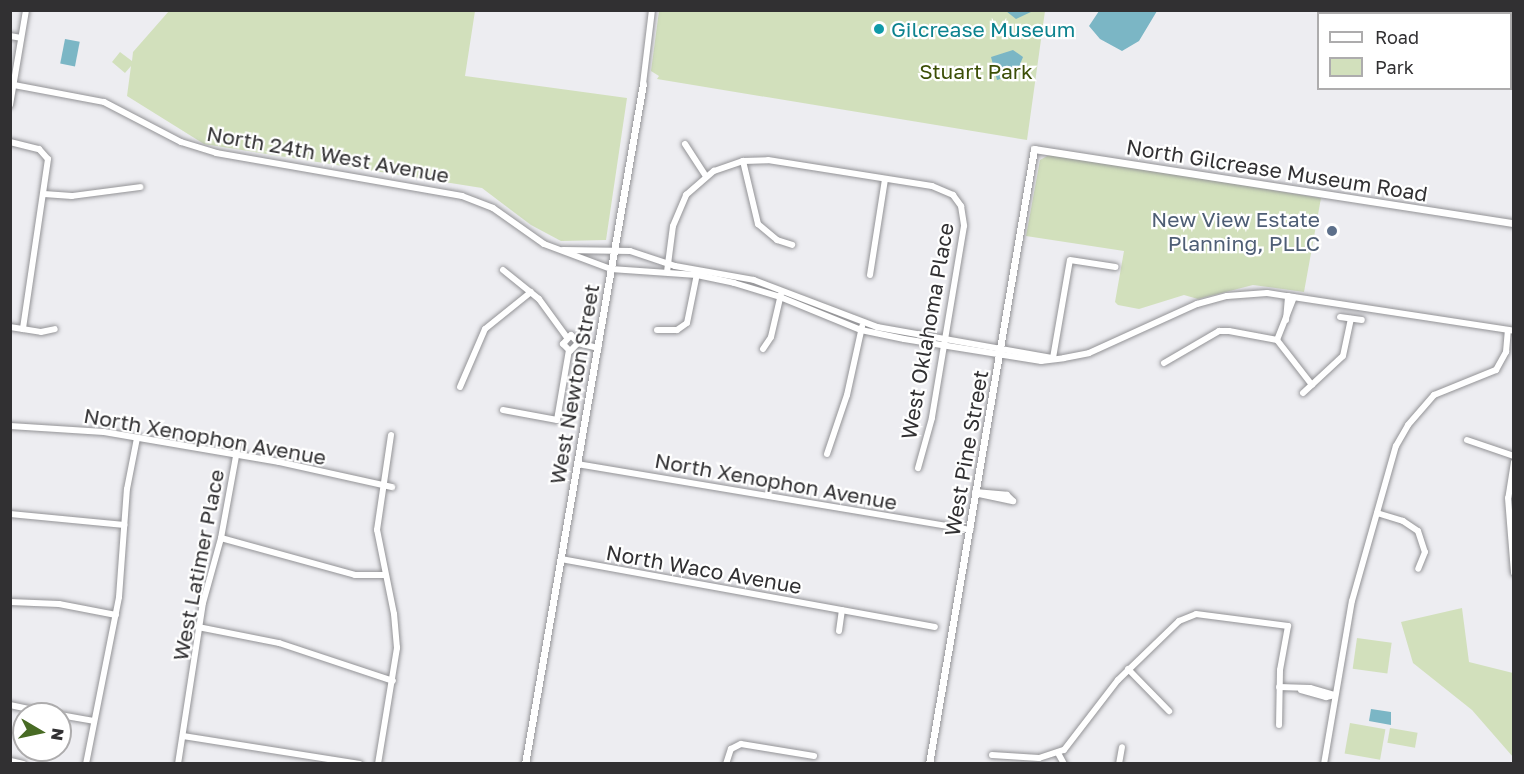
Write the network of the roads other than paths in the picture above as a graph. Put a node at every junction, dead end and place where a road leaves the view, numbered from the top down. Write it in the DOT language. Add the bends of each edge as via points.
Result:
graph roads {
  1 [pos="26,10"];
  2 [pos="652,10"];
  3 [pos="10,36"];
  4 [pos="21,38"];
  5 [pos="643,84"];
  6 [pos="14,85"];
  7 [pos="10,105"];
  8 [pos="10,142"];
  9 [pos="685,144"];
  10 [pos="1034,149"];
  11 [pos="743,161"];
  12 [pos="706,176"];
  13 [pos="885,179"];
  14 [pos="140,187"];
  15 [pos="44,194"];
  16 [pos="1514,223"];
  17 [pos="792,245"];
  18 [pos="615,249"];
  19 [pos="561,250"];
  20 [pos="668,264"];
  21 [pos="1115,267"];
  22 [pos="611,269"];
  23 [pos="503,270"];
  24 [pos="667,272"];
  25 [pos="698,272"];
  26 [pos="870,274"];
  27 [pos="531,292"];
  28 [pos="781,294"];
  29 [pos="1291,296"];
  30 [pos="1340,317"];
  31 [pos="1351,319"];
  32 [pos="1362,320"];
  33 [pos="10,327"];
  34 [pos="862,327"];
  35 [pos="23,328"];
  36 [pos="55,329"];
  37 [pos="657,330"];
  38 [pos="1511,330"];
  39 [pos="566,336"];
  40 [pos="1277,340"];
  41 [pos="945,342"];
  42 [pos="578,343"];
  43 [pos="598,348"];
  44 [pos="763,349"];
  45 [pos="569,351"];
  46 [pos="1000,351"];
  47 [pos="1053,358"];
  48 [pos="1164,363"];
  49 [pos="1312,385"];
  50 [pos="460,387"];
  51 [pos="1303,393"];
  52 [pos="503,410"];
  53 [pos="10,426"];
  54 [pos="391,435"];
  55 [pos="137,438"];
  56 [pos="1467,440"];
  57 [pos="238,445"];
  58 [pos="827,454"];
  59 [pos="237,455"];
  60 [pos="1514,456"];
  61 [pos="1514,462"];
  62 [pos="577,465"];
  63 [pos="918,468"];
  64 [pos="382,485"];
  65 [pos="392,487"];
  66 [pos="975,492"];
  67 [pos="1377,513"];
  68 [pos="10,514"];
  69 [pos="124,525"];
  70 [pos="970,530"];
  71 [pos="221,538"];
  72 [pos="561,559"];
  73 [pos="1418,569"];
  74 [pos="1514,573"];
  75 [pos="386,575"];
  76 [pos="10,602"];
  77 [pos="842,610"];
  78 [pos="116,615"];
  79 [pos="198,627"];
  80 [pos="935,627"];
  81 [pos="839,631"];
  82 [pos="1128,669"];
  83 [pos="393,681"];
  84 [pos="1279,687"];
  85 [pos="1335,695"];
  86 [pos="1169,711"];
  87 [pos="72,717"];
  88 [pos="93,721"];
  89 [pos="1279,725"];
  90 [pos="183,736"];
  91 [pos="1122,747"];
  92 [pos="1058,753"];
  93 [pos="992,755"];
  94 [pos="814,756"];
  95 [pos="10,761"];
  96 [pos="23,764"];
  97 [pos="86,764"];
  98 [pos="178,764"];
  99 [pos="360,764"];
  100 [pos="378,764"];
  101 [pos="525,764"];
  102 [pos="726,764"];
  103 [pos="929,764"];
  104 [pos="1064,764"];
  105 [pos="1119,764"];
  106 [pos="1324,764"];
  1 -- 4 [label="street"];
  2 -- 5 [label="street, West Newton Street"];
  3 -- 4 [label="street"];
  4 -- 6 [label="street"];
  5 -- 18 [label="street, West Newton Street"];
  6 -- 7 [label="street"];
  6 -- 19 [label="street, North 24th West Avenue" via="104,102 181,142 216,153 462,196 493,208 544,244"];
  8 -- 15 [label="street" via="32,146 46,155 49,168"];
  9 -- 12 [label="street"];
  10 -- 16 [label="street, North Gilcrease Museum Road"];
  10 -- 46 [label="street, West Pine Street"];
  11 -- 12 [label="street"];
  11 -- 13 [label="street" via="768,160"];
  11 -- 17 [label="street" via="758,224 777,240"];
  12 -- 20 [label="street" via="679,206"];
  13 -- 26 [label="street"];
  13 -- 41 [label="street, West Oklahoma Place" via="940,188 957,200 964,226"];
  14 -- 15 [label="street" via="72,196"];
  15 -- 35 [label="street"];
  18 -- 19 [label="street, North 24th West Avenue"];
  18 -- 20 [label="street, North 24th West Avenue"];
  18 -- 22 [label="street, West Newton Street"];
  19 -- 22 [label="street, North 24th West Avenue"];
  20 -- 24 [label="street"];
  20 -- 25 [label="street, North 24th West Avenue"];
  21 -- 47 [label="street" via="1070,260"];
  22 -- 24 [label="street, North 24th West Avenue"];
  22 -- 43 [label="street, West Newton Street"];
  23 -- 27 [label="street"];
  24 -- 25 [label="street, North 24th West Avenue"];
  25 -- 28 [label="street, North 24th West Avenue" via="743,277"];
  25 -- 37 [label="street" via="687,323 677,330"];
  27 -- 39 [label="street"];
  27 -- 50 [label="street" via="486,329"];
  28 -- 34 [label="street, North 24th West Avenue"];
  28 -- 44 [label="street" via="771,337"];
  29 -- 38 [label="street, North 24th West Avenue"];
  29 -- 40 [label="street"];
  29 -- 47 [label="street, North 24th West Avenue" via="1247,294 1214,298 1089,353"];
  30 -- 31 [label="street"];
  31 -- 32 [label="street"];
  31 -- 49 [label="street" via="1345,353"];
  33 -- 35 [label="street"];
  34 -- 41 [label="street, North 24th West Avenue"];
  34 -- 58 [label="street" via="848,395"];
  35 -- 36 [label="street"];
  38 -- 67 [label="street" via="1506,352 1496,370 1486,377 1439,391 1408,425 1393,454"];
  39 -- 42 [label="street" via="574,336"];
  39 -- 45 [label="street" via="563,344"];
  40 -- 48 [label="street" via="1219,331"];
  40 -- 49 [label="street"];
  41 -- 46 [label="street, North 24th West Avenue"];
  41 -- 63 [label="street, West Oklahoma Place" via="929,434"];
  42 -- 43 [label="street"];
  42 -- 45 [label="street"];
  43 -- 62 [label="street, West Newton Street"];
  45 -- 52 [label="street" via="557,420"];
  46 -- 47 [label="street, North 24th West Avenue" via="1041,361"];
  46 -- 66 [label="street, West Pine Street"];
  49 -- 51 [label="street"];
  53 -- 55 [label="street, North Xenophon Avenue" via="84,429"];
  54 -- 64 [label="street"];
  55 -- 59 [label="street, North Xenophon Avenue"];
  55 -- 69 [label="street"];
  56 -- 60 [label="street"];
  57 -- 59 [label="street, West Latimer Place"];
  59 -- 64 [label="street, North Xenophon Avenue"];
  59 -- 71 [label="street, West Latimer Place"];
  61 -- 74 [label="street" via="1508,498"];
  62 -- 70 [label="street, North Xenophon Avenue"];
  62 -- 72 [label="street, West Newton Street"];
  64 -- 65 [label="street, North Xenophon Avenue"];
  64 -- 75 [label="street" via="377,530"];
  66 -- 66 [label="street" via="990,499 1013,501 1007,495"];
  66 -- 70 [label="street, West Pine Street"];
  67 -- 73 [label="street" via="1418,531 1425,552"];
  67 -- 85 [label="street" via="1351,607"];
  68 -- 69 [label="street"];
  69 -- 78 [label="street"];
  70 -- 103 [label="street, West Pine Street"];
  71 -- 75 [label="street" via="356,575"];
  71 -- 79 [label="street, West Latimer Place"];
  72 -- 77 [label="street, North Waco Avenue"];
  72 -- 101 [label="street, West Newton Street"];
  75 -- 83 [label="street" via="396,622"];
  76 -- 78 [label="street" via="51,603"];
  77 -- 80 [label="street, North Waco Avenue"];
  77 -- 81 [label="street"];
  78 -- 88 [label="street"];
  79 -- 83 [label="street" via="279,643"];
  79 -- 90 [label="street, West Latimer Place"];
  82 -- 84 [label="street" via="1173,626 1191,615 1208,614 1288,626"];
  82 -- 86 [label="street"];
  82 -- 92 [label="street"];
  83 -- 100 [label="street"];
  84 -- 85 [label="street" via="1326,697"];
  84 -- 89 [label="street"];
  85 -- 106 [label="street"];
  87 -- 88 [label="street"];
  88 -- 97 [label="street"];
  90 -- 98 [label="street, West Latimer Place"];
  90 -- 99 [label="street"];
  91 -- 105 [label="street"];
  92 -- 93 [label="street" via="1039,758"];
  92 -- 104 [label="street"];
  94 -- 102 [label="street" via="741,744 734,746"];
  95 -- 96 [label="street"];
}
